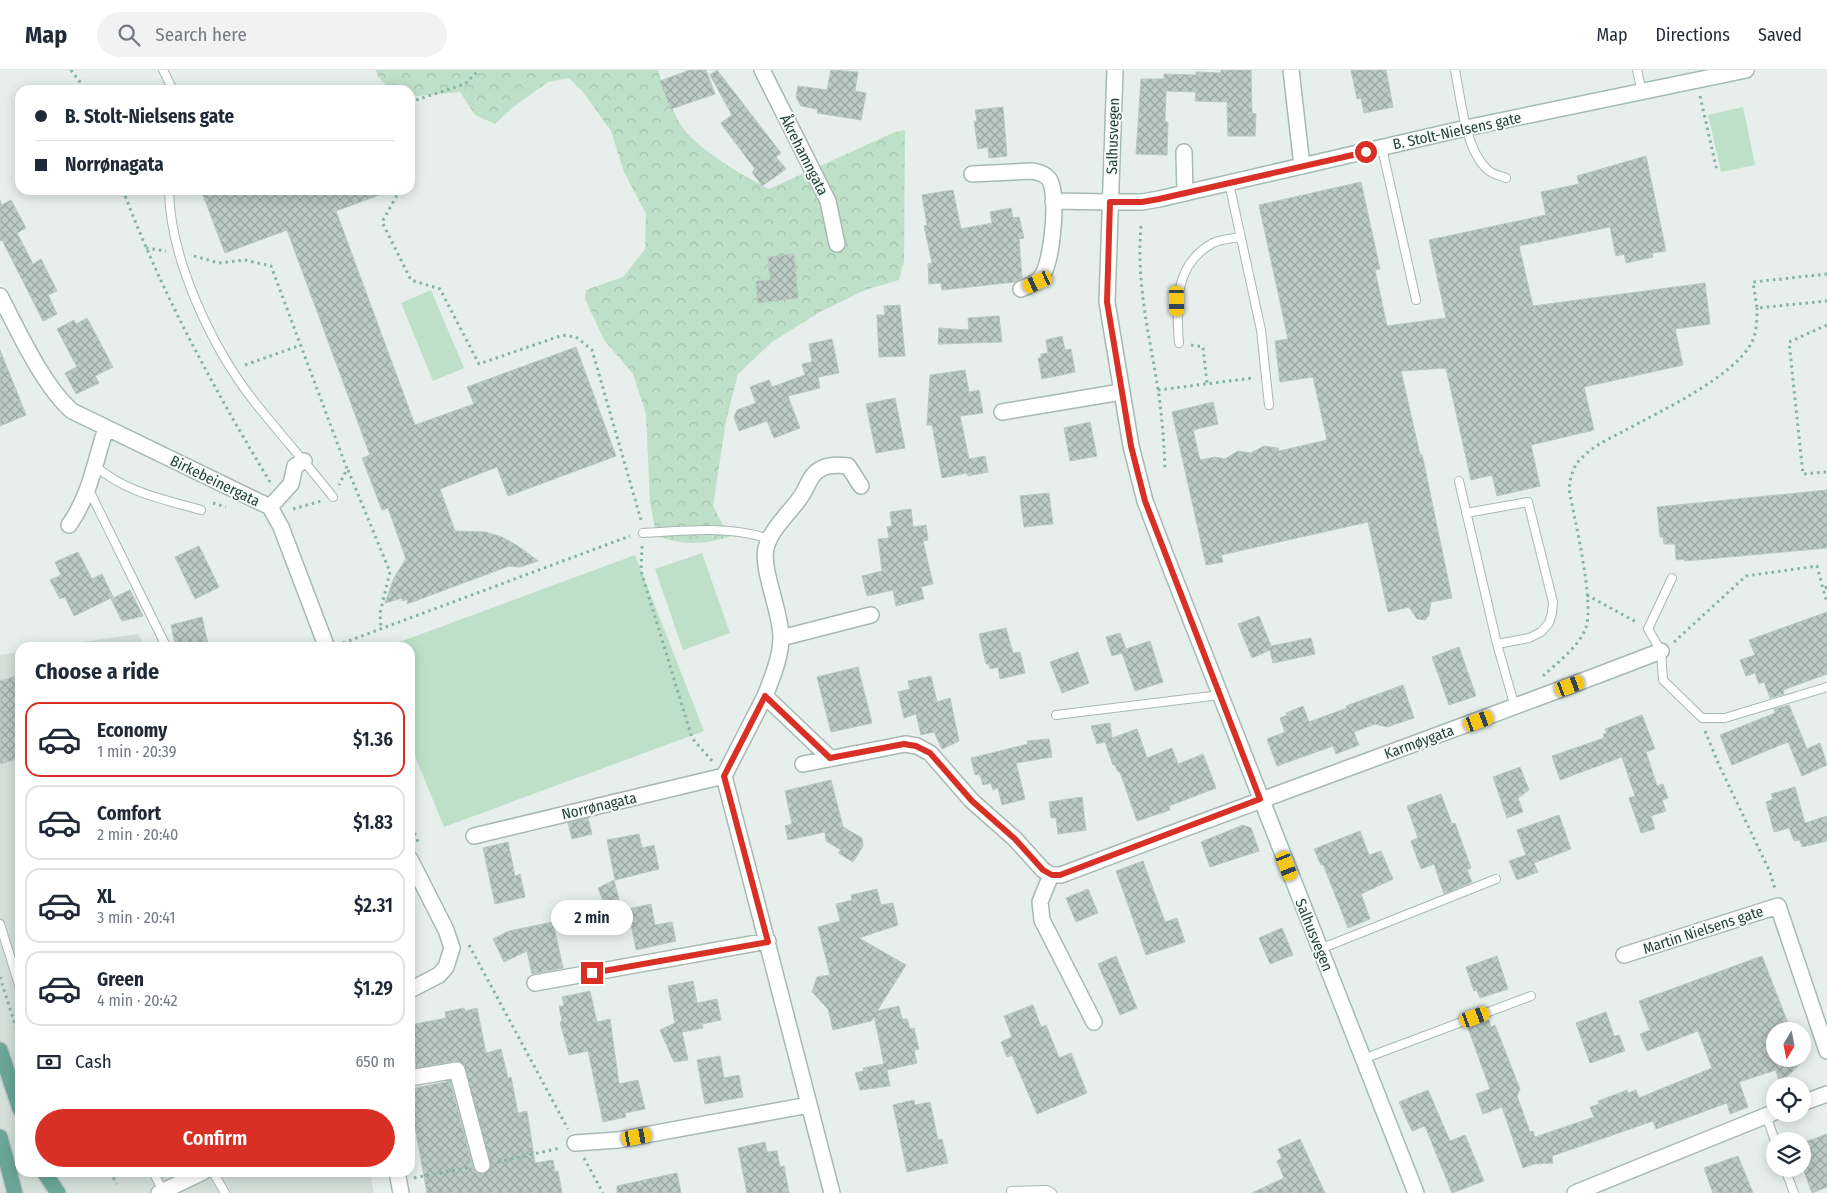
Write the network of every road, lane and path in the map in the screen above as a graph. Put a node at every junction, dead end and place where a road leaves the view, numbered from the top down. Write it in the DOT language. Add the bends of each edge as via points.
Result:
graph roads {
  1 [pos="71,70"];
  2 [pos="163,70"];
  3 [pos="479,70"];
  4 [pos="762,70"];
  5 [pos="1115,70"];
  6 [pos="1291,70"];
  7 [pos="1454,70"];
  8 [pos="1637,70"];
  9 [pos="1746,70"];
  10 [pos="82,85"];
  11 [pos="170,85"];
  12 [pos="1642,92"];
  13 [pos="1699,92"];
  14 [pos="415,100"];
  15 [pos="1466,128"];
  16 [pos="1382,148"];
  17 [pos="1184,152"];
  18 [pos="1302,166"];
  19 [pos="1717,171"];
  20 [pos="972,174"];
  21 [pos="1506,178"];
  22 [pos="1229,183"];
  23 [pos="1185,193"];
  24 [pos="125,195"];
  25 [pos="169,195"];
  26 [pos="397,195"];
  27 [pos="1054,201"];
  28 [pos="1110,202"];
  29 [pos="1141,226"];
  30 [pos="1239,237"];
  31 [pos="837,244"];
  32 [pos="146,248"];
  33 [pos="178,252"];
  34 [pos="1827,274"];
  35 [pos="1021,289"];
  36 [pos="0,296"];
  37 [pos="1416,300"];
  38 [pos="1827,301"];
  39 [pos="1757,308"];
  40 [pos="1827,325"];
  41 [pos="1179,343"];
  42 [pos="301,345"];
  43 [pos="232,370"];
  44 [pos="1266,377"];
  45 [pos="1207,384"];
  46 [pos="1158,390"];
  47 [pos="1121,392"];
  48 [pos="1269,404"];
  49 [pos="1002,412"];
  50 [pos="106,428"];
  51 [pos="304,461"];
  52 [pos="94,465"];
  53 [pos="348,469"];
  54 [pos="1165,469"];
  55 [pos="1827,472"];
  56 [pos="1459,481"];
  57 [pos="862,486"];
  58 [pos="88,490"];
  59 [pos="333,497"];
  60 [pos="274,502"];
  61 [pos="200,510"];
  62 [pos="1466,513"];
  63 [pos="69,525"];
  64 [pos="643,533"];
  65 [pos="770,539"];
  66 [pos="1672,578"];
  67 [pos="1825,588"];
  68 [pos="1587,595"];
  69 [pos="1827,602"];
  70 [pos="871,615"];
  71 [pos="382,629"];
  72 [pos="1648,629"];
  73 [pos="781,638"];
  74 [pos="164,642"];
  75 [pos="332,642"];
  76 [pos="345,642"];
  77 [pos="1497,644"];
  78 [pos="1661,651"];
  79 [pos="1827,687"];
  80 [pos="1220,695"];
  81 [pos="765,696"];
  82 [pos="1534,701"];
  83 [pos="1515,708"];
  84 [pos="1056,715"];
  85 [pos="1702,718"];
  86 [pos="830,758"];
  87 [pos="803,764"];
  88 [pos="724,776"];
  89 [pos="1260,799"];
  90 [pos="474,836"];
  91 [pos="415,854"];
  92 [pos="1052,875"];
  93 [pos="1496,879"];
  94 [pos="1778,906"];
  95 [pos="0,924"];
  96 [pos="467,941"];
  97 [pos="768,942"];
  98 [pos="1320,949"];
  99 [pos="1624,955"];
  100 [pos="15,972"];
  101 [pos="0,977"];
  102 [pos="535,983"];
  103 [pos="415,987"];
  104 [pos="1531,996"];
  105 [pos="1094,1022"];
  106 [pos="15,1024"];
  107 [pos="0,1050"];
  108 [pos="1827,1051"];
  109 [pos="1363,1059"];
  110 [pos="415,1077"];
  111 [pos="15,1094"];
  112 [pos="1827,1094"];
  113 [pos="1811,1100"];
  114 [pos="809,1105"];
  115 [pos="1766,1116"];
  116 [pos="0,1137"];
  117 [pos="576,1143"];
  118 [pos="482,1165"];
  119 [pos="47,1177"];
  120 [pos="113,1177"];
  121 [pos="156,1177"];
  122 [pos="192,1177"];
  123 [pos="216,1177"];
  124 [pos="398,1177"];
  125 [pos="1788,1177"];
  126 [pos="117,1184"];
  127 [pos="1011,1191"];
  128 [pos="161,1192"];
  129 [pos="15,1193"];
  130 [pos="58,1193"];
  131 [pos="225,1193"];
  132 [pos="401,1193"];
  133 [pos="603,1193"];
  134 [pos="832,1193"];
  135 [pos="1052,1193"];
  136 [pos="1416,1193"];
  137 [pos="1575,1193"];
  138 [pos="1794,1193"];
  1 -- 10 [label="path"];
  2 -- 11 [label="lane"];
  3 -- 14 [label="path" via="465,84"];
  4 -- 31 [label="street, Åkrehamngata" via="828,201"];
  5 -- 28 [label="street, Salhusvegen"];
  6 -- 18 [label="street"];
  7 -- 15 [label="lane"];
  8 -- 12 [label="lane"];
  9 -- 12 [label="street, B. Stolt-Nielsens gate"];
  12 -- 15 [label="street, B. Stolt-Nielsens gate"];
  13 -- 19 [label="path"];
  15 -- 16 [label="street, B. Stolt-Nielsens gate"];
  15 -- 21 [label="lane" via="1476,154 1488,171"];
  16 -- 18 [label="street, B. Stolt-Nielsens gate"];
  16 -- 37 [label="lane"];
  17 -- 23 [label="street"];
  18 -- 22 [label="street, B. Stolt-Nielsens gate"];
  20 -- 27 [label="street" via="1042,173 1053,188"];
  22 -- 23 [label="street, B. Stolt-Nielsens gate"];
  22 -- 30 [label="lane"];
  23 -- 28 [label="street, B. Stolt-Nielsens gate" via="1142,202"];
  24 -- 32 [label="path"];
  25 -- 33 [label="lane"];
  26 -- 64 [label="path" via="382,222 411,280 440,289 479,364 562,336 576,337 592,350"];
  27 -- 28 [label="street"];
  27 -- 35 [label="street" via="1051,244 1044,273 1038,282"];
  28 -- 47 [label="street, Salhusvegen" via="1107,302"];
  29 -- 46 [label="path" via="1138,252 1140,286"];
  30 -- 41 [label="lane" via="1214,242 1202,250 1184,271 1177,301"];
  30 -- 44 [label="lane" via="1261,330"];
  32 -- 33 [label="path"];
  32 -- 60 [label="path"];
  33 -- 42 [label="path" via="219,263 245,260 271,266"];
  33 -- 43 [label="lane" via="201,310"];
  34 -- 39 [label="path" via="1753,282"];
  36 -- 50 [label="street, Birkebeinergata" via="60,401 72,411"];
  38 -- 39 [label="path"];
  39 -- 68 [label="path" via="1752,341 1727,369 1700,389 1603,442 1577,464 1569,489"];
  40 -- 55 [label="path" via="1789,342 1803,474"];
  41 -- 45 [label="path" via="1203,347"];
  42 -- 43 [label="path"];
  42 -- 53 [label="path"];
  43 -- 51 [label="lane"];
  44 -- 45 [label="path"];
  44 -- 48 [label="lane"];
  45 -- 46 [label="path"];
  46 -- 54 [label="path"];
  47 -- 49 [label="street"];
  47 -- 80 [label="street, Salhusvegen" via="1145,501"];
  50 -- 52 [label="street"];
  50 -- 60 [label="street, Birkebeinergata"];
  51 -- 59 [label="lane"];
  51 -- 60 [label="street" via="296,466 291,484"];
  52 -- 58 [label="street"];
  52 -- 61 [label="lane" via="113,480 137,492"];
  53 -- 59 [label="path"];
  53 -- 71 [label="path" via="390,572 380,613"];
  56 -- 62 [label="lane"];
  57 -- 65 [label="street" via="848,466 821,468 813,474 803,494"];
  58 -- 63 [label="street" via="81,509"];
  58 -- 74 [label="lane"];
  59 -- 60 [label="path" via="288,511"];
  60 -- 75 [label="street, Birkebeinergata" via="281,527"];
  62 -- 77 [label="lane"];
  62 -- 77 [label="lane" via="1528,502 1553,602 1549,622 1541,632 1529,638"];
  64 -- 65 [label="lane" via="724,531 753,533"];
  64 -- 71 [label="path"];
  64 -- 88 [label="path" via="641,571 692,738"];
  65 -- 73 [label="street" via="766,562"];
  66 -- 72 [label="lane"];
  67 -- 69 [label="path"];
  67 -- 78 [label="path" via="1817,566 1746,576 1689,630"];
  68 -- 72 [label="path"];
  68 -- 82 [label="path" via="1588,617 1584,632 1537,682 1533,689"];
  70 -- 73 [label="street"];
  71 -- 76 [label="path"];
  72 -- 78 [label="lane"];
  73 -- 81 [label="street"];
  77 -- 83 [label="lane"];
  78 -- 82 [label="street, Karmøygata"];
  78 -- 85 [label="lane" via="1663,680"];
  79 -- 85 [label="lane" via="1725,718"];
  80 -- 84 [label="lane"];
  80 -- 89 [label="street, Salhusvegen"];
  81 -- 86 [label="street"];
  81 -- 88 [label="street"];
  82 -- 83 [label="street, Karmøygata"];
  83 -- 89 [label="street, Karmøygata"];
  85 -- 94 [label="path" via="1708,740 1770,872"];
  86 -- 87 [label="street"];
  86 -- 92 [label="street" via="904,744 930,753 972,801"];
  88 -- 90 [label="street, Norrønagata"];
  88 -- 97 [label="street"];
  89 -- 92 [label="street, Karmøygata" via="1060,875"];
  89 -- 98 [label="street, Salhusvegen"];
  91 -- 103 [label="street" via="452,948 446,967 439,975"];
  92 -- 105 [label="street" via="1040,902 1042,920"];
  93 -- 98 [label="lane"];
  94 -- 99 [label="street, Martin Nielsens gate"];
  94 -- 108 [label="street, Martin Nielsens gate"];
  95 -- 100 [label="lane"];
  96 -- 117 [label="path"];
  97 -- 102 [label="street"];
  97 -- 114 [label="street"];
  98 -- 109 [label="street, Salhusvegen"];
  101 -- 106 [label="path"];
  104 -- 109 [label="lane"];
  107 -- 111 [label="main road"];
  109 -- 136 [label="street, Salhusvegen"];
  110 -- 118 [label="street" via="457,1070"];
  112 -- 113 [label="street"];
  114 -- 117 [label="street" via="618,1140"];
  114 -- 134 [label="street"];
  115 -- 137 [label="street"];
  116 -- 129 [label="main road"];
  117 -- 133 [label="path"];
  119 -- 130 [label="main road"];
  120 -- 126 [label="path"];
  121 -- 128 [label="lane"];
  122 -- 128 [label="street"];
  123 -- 131 [label="lane"];
  124 -- 132 [label="street"];
  125 -- 138 [label="lane"];
  127 -- 135 [label="lane"];
}
